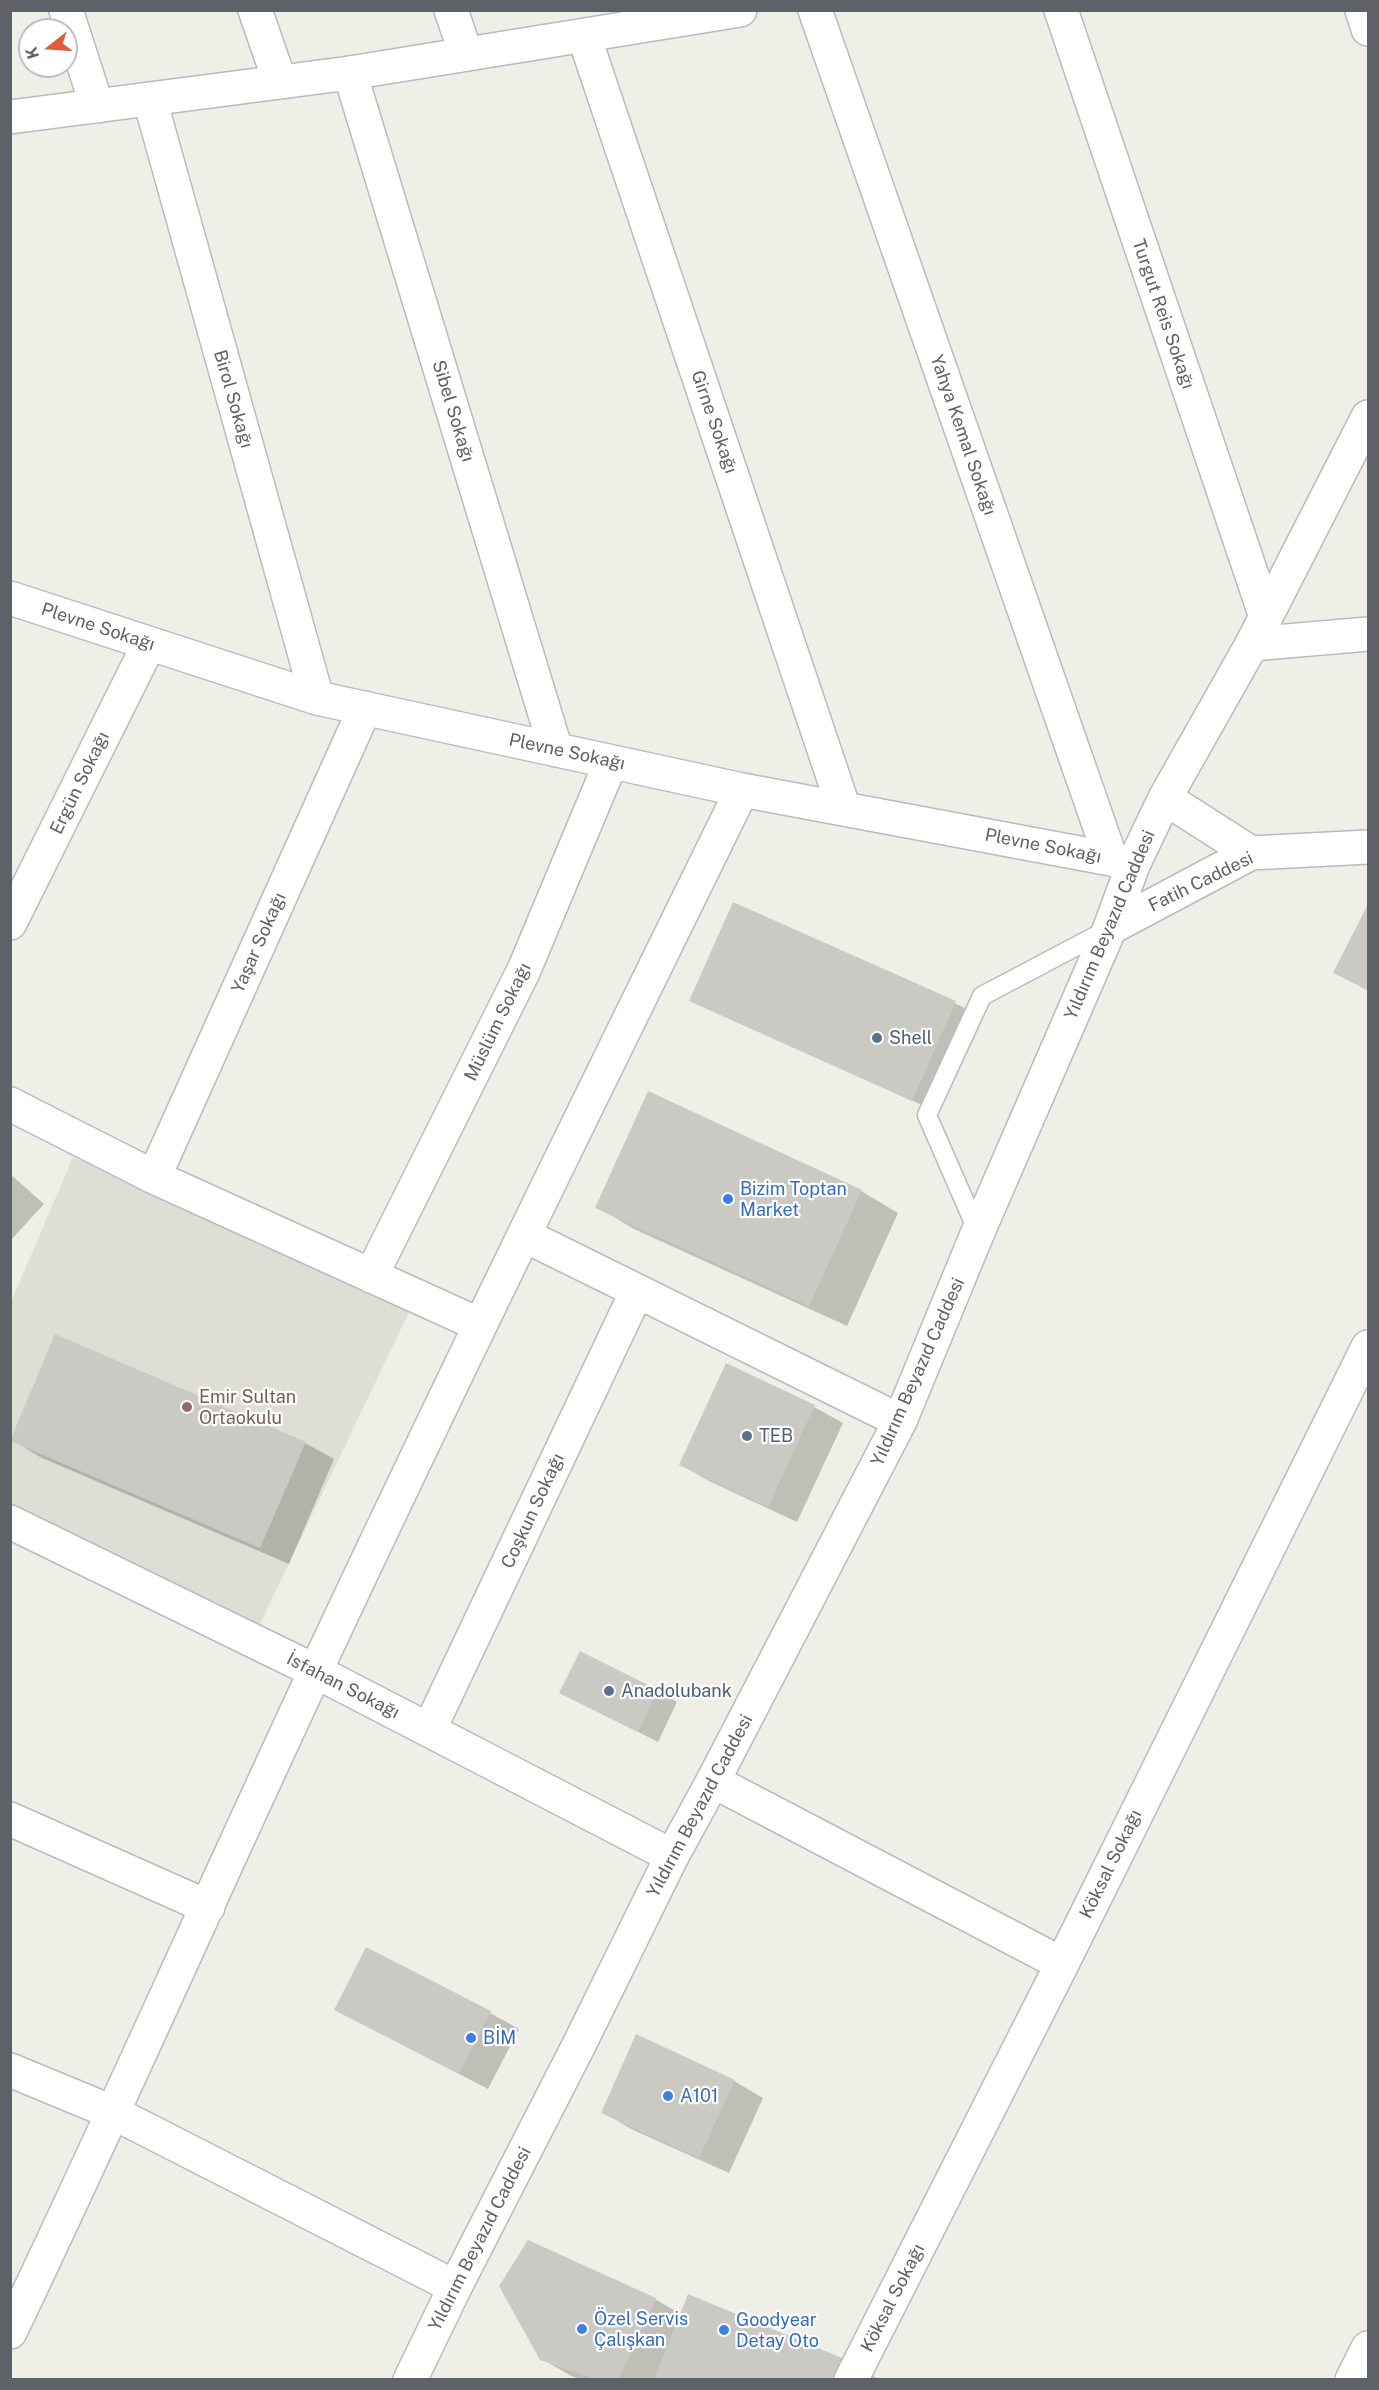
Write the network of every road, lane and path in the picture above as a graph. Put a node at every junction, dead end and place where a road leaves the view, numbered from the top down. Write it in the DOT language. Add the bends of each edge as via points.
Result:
graph roads {
  1 [pos="66,10"];
  2 [pos="255,10"];
  3 [pos="451,10"];
  4 [pos="740,10"];
  5 [pos="815,10"];
  6 [pos="1061,10"];
  7 [pos="1362,10"];
  8 [pos="643,18"];
  9 [pos="1368,29"];
  10 [pos="584,36"];
  11 [pos="466,54"];
  12 [pos="350,73"];
  13 [pos="279,82"];
  14 [pos="150,99"];
  15 [pos="97,106"];
  16 [pos="10,117"];
  17 [pos="1368,420"];
  18 [pos="10,598"];
  19 [pos="1259,631"];
  20 [pos="1368,634"];
  21 [pos="150,644"];
  22 [pos="317,698"];
  23 [pos="364,708"];
  24 [pos="556,750"];
  25 [pos="611,762"];
  26 [pos="742,790"];
  27 [pos="1165,798"];
  28 [pos="844,809"];
  29 [pos="1368,847"];
  30 [pos="1251,853"];
  31 [pos="1122,862"];
  32 [pos="10,923"];
  33 [pos="1110,928"];
  34 [pos="10,1104"];
  35 [pos="154,1177"];
  36 [pos="978,1232"];
  37 [pos="524,1236"];
  38 [pos="371,1276"];
  39 [pos="637,1291"];
  40 [pos="480,1325"];
  41 [pos="1368,1347"];
  42 [pos="1356,1401"];
  43 [pos="900,1421"];
  44 [pos="10,1522"];
  45 [pos="315,1671"];
  46 [pos="429,1730"];
  47 [pos="713,1781"];
  48 [pos="10,1819"];
  49 [pos="672,1856"];
  50 [pos="208,1907"];
  51 [pos="1062,1964"];
  52 [pos="10,2070"];
  53 [pos="114,2113"];
  54 [pos="455,2287"];
  55 [pos="10,2332"];
  56 [pos="1368,2348"];
  57 [pos="415,2378"];
  58 [pos="851,2379"];
  59 [pos="1352,2379"];
  1 -- 15 [label="street"];
  2 -- 13 [label="street"];
  3 -- 11 [label="street"];
  4 -- 8 [label="street"];
  5 -- 31 [label="street, Yahya Kemal Sokağı"];
  6 -- 19 [label="street, Turgut Reis Sokağı"];
  7 -- 9 [label="street"];
  8 -- 10 [label="street"];
  10 -- 11 [label="street"];
  10 -- 28 [label="street, Girne Sokağı"];
  11 -- 12 [label="street"];
  12 -- 13 [label="street"];
  12 -- 24 [label="street, Sibel Sokağı"];
  13 -- 14 [label="street"];
  14 -- 15 [label="street"];
  14 -- 22 [label="street, Birol Sokağı"];
  15 -- 16 [label="street"];
  17 -- 19 [label="street, Yıldırım Beyazıd Caddesi"];
  18 -- 21 [label="street, Plevne Sokağı"];
  19 -- 20 [label="street"];
  19 -- 27 [label="street, Yıldırım Beyazıd Caddesi"];
  21 -- 22 [label="street, Plevne Sokağı"];
  21 -- 32 [label="street, Ergün Sokağı"];
  22 -- 23 [label="street, Plevne Sokağı"];
  23 -- 24 [label="street, Plevne Sokağı"];
  23 -- 35 [label="street, Yaşar Sokağı"];
  24 -- 25 [label="street, Plevne Sokağı"];
  25 -- 26 [label="street, Plevne Sokağı"];
  25 -- 38 [label="street, Müslüm Sokağı" via="524,970"];
  26 -- 28 [label="street, Plevne Sokağı"];
  26 -- 37 [label="street"];
  27 -- 30 [label="street"];
  27 -- 31 [label="street, Yıldırım Beyazıd Caddesi"];
  28 -- 31 [label="street, Plevne Sokağı"];
  29 -- 30 [label="street, Fatih Caddesi"];
  30 -- 33 [label="street, Fatih Caddesi"];
  31 -- 33 [label="street, Yıldırım Beyazıd Caddesi"];
  33 -- 36 [label="street, Yıldırım Beyazıd Caddesi"];
  33 -- 36 [label="lane" via="982,996 927,1115"];
  34 -- 35 [label="street"];
  35 -- 38 [label="street"];
  36 -- 43 [label="street, Yıldırım Beyazıd Caddesi"];
  37 -- 39 [label="street"];
  37 -- 40 [label="street"];
  38 -- 40 [label="street"];
  39 -- 43 [label="street"];
  39 -- 46 [label="street, Coşkun Sokağı"];
  40 -- 45 [label="street"];
  41 -- 42 [label="street, Köksal Sokağı"];
  42 -- 51 [label="street, Köksal Sokağı"];
  43 -- 47 [label="street, Yıldırım Beyazıd Caddesi"];
  44 -- 45 [label="street, İsfahan Sokağı"];
  45 -- 46 [label="street, İsfahan Sokağı"];
  45 -- 50 [label="street"];
  46 -- 49 [label="street, İsfahan Sokağı"];
  47 -- 49 [label="street, Yıldırım Beyazıd Caddesi"];
  47 -- 51 [label="street"];
  48 -- 50 [label="street"];
  49 -- 54 [label="street, Yıldırım Beyazıd Caddesi"];
  50 -- 53 [label="street"];
  51 -- 58 [label="street, Köksal Sokağı"];
  52 -- 53 [label="street"];
  53 -- 54 [label="street"];
  53 -- 55 [label="street"];
  54 -- 57 [label="street, Yıldırım Beyazıd Caddesi"];
  56 -- 59 [label="street"];
}
